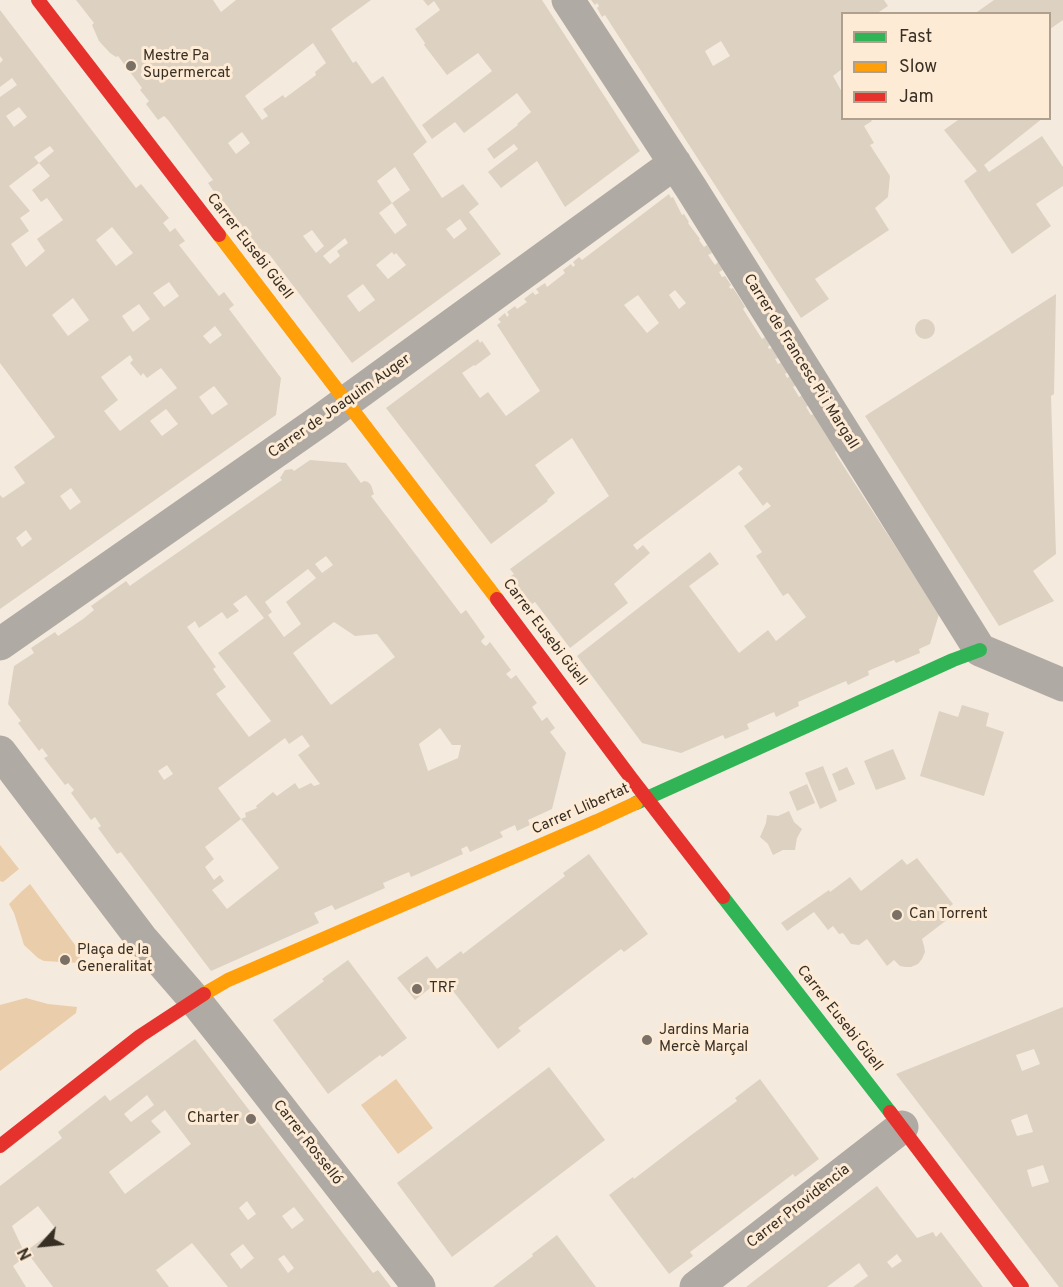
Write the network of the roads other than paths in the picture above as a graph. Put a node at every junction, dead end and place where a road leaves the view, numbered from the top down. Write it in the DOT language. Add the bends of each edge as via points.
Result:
graph roads {
  1 [pos="38,0"];
  2 [pos="568,0"];
  3 [pos="675,163"];
  4 [pos="347,401"];
  5 [pos="0,644"];
  6 [pos="980,650"];
  7 [pos="1063,685"];
  8 [pos="0,752"];
  9 [pos="647,798"];
  10 [pos="194,999"];
  11 [pos="902,1127"];
  12 [pos="0,1146"];
  13 [pos="419,1287"];
  14 [pos="696,1287"];
  15 [pos="1022,1287"];
  1 -- 4 [label="street, Carrer Eusebi Güell"];
  2 -- 3 [label="street, Carrer de Francesc Pi i Margall"];
  3 -- 4 [label="street, Carrer de Joaquim Auger"];
  3 -- 6 [label="street, Carrer de Francesc Pi i Margall"];
  4 -- 5 [label="street, Carrer de Joaquim Auger"];
  4 -- 9 [label="street, Carrer Eusebi Güell"];
  6 -- 7 [label="street"];
  6 -- 9 [label="street, Carrer Llibertat"];
  8 -- 10 [label="street" via="141,938"];
  9 -- 10 [label="street, Carrer Llibertat" via="228,980"];
  9 -- 11 [label="street, Carrer Eusebi Güell"];
  10 -- 12 [label="street" via="140,1036"];
  10 -- 13 [label="street, Carrer Rosselló"];
  11 -- 14 [label="street, Carrer Providència"];
  11 -- 15 [label="street, Carrer Eusebi Güell"];
}
